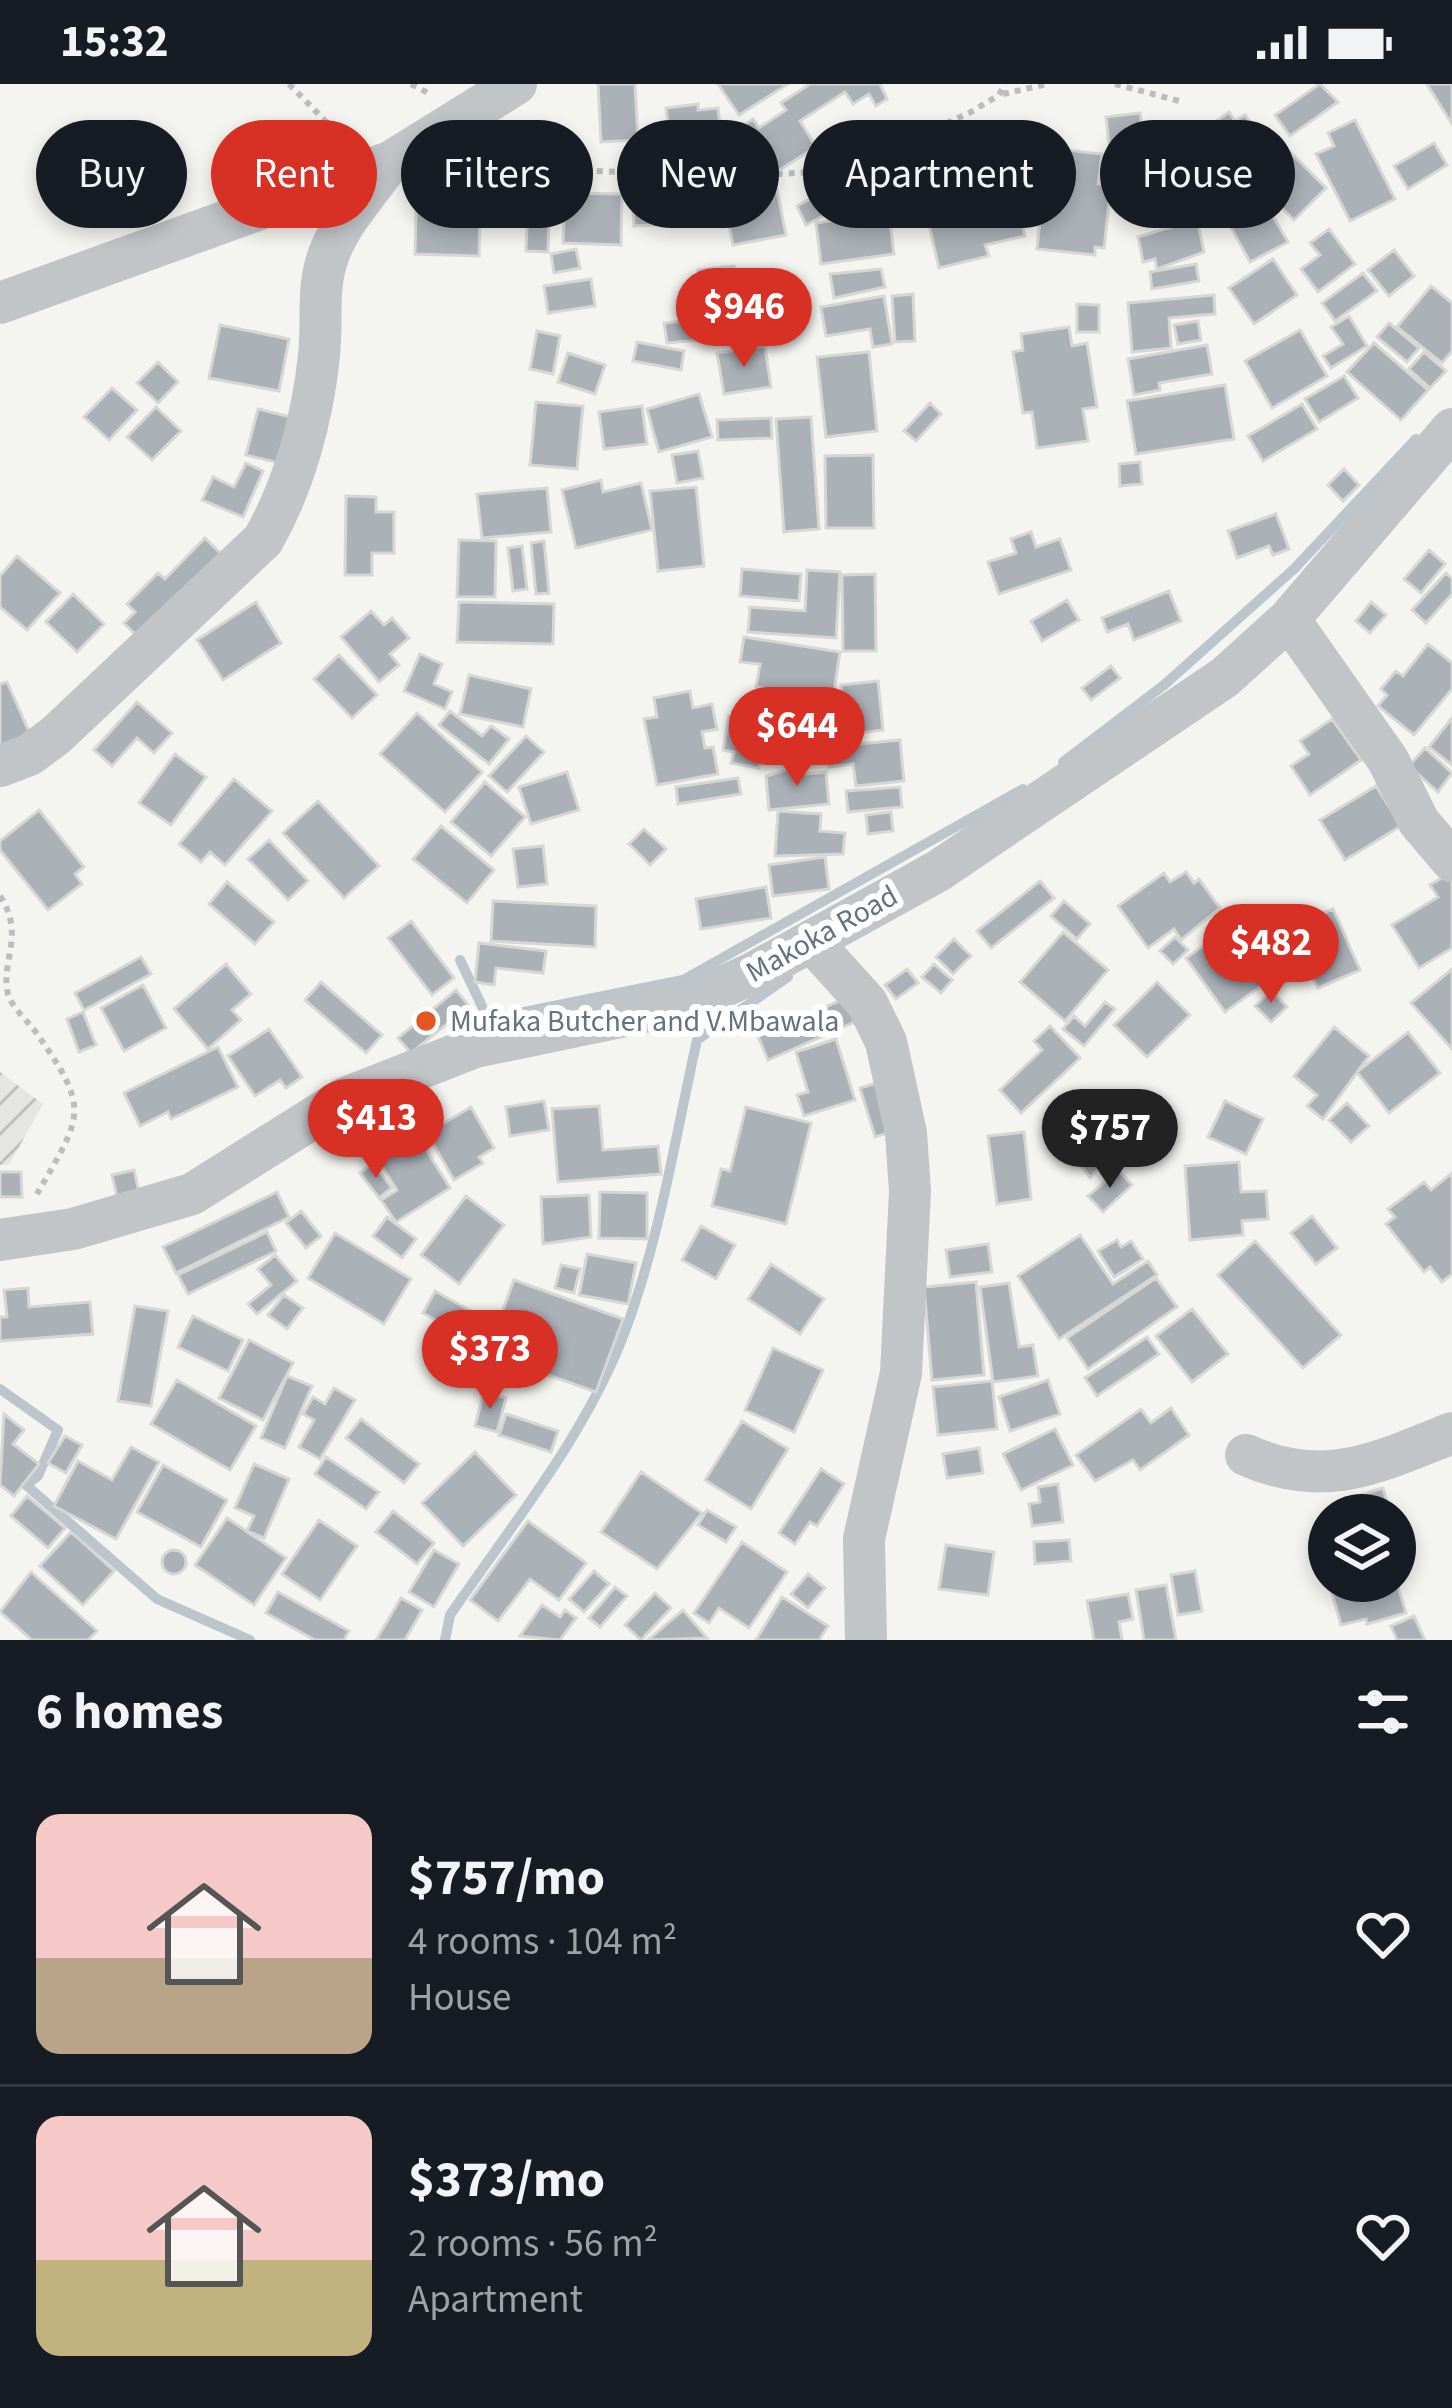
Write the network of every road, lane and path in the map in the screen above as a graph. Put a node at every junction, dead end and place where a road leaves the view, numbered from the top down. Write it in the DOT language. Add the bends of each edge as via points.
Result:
graph roads {
  1 [pos="290,84"];
  2 [pos="516,84"];
  3 [pos="1005,84"];
  4 [pos="1048,84"];
  5 [pos="1115,84"];
  6 [pos="999,95"];
  7 [pos="1183,102"];
  8 [pos="390,162"];
  9 [pos="593,170"];
  10 [pos="0,302"];
  11 [pos="1452,429"];
  12 [pos="1288,619"];
  13 [pos="0,766"];
  14 [pos="1452,861"];
  15 [pos="0,896"];
  16 [pos="811,941"];
  17 [pos="6,1239"];
  18 [pos="1452,1433"];
  19 [pos="1246,1455"];
  20 [pos="866,1640"];
  1 -- 8 [label="path" via="329,130"];
  2 -- 8 [label="street"];
  3 -- 6 [label="path"];
  4 -- 6 [label="path"];
  5 -- 7 [label="path"];
  6 -- 9 [label="path" via="843,170"];
  8 -- 10 [label="street"];
  8 -- 13 [label="street" via="329,252 307,415 263,540 55,736"];
  11 -- 12 [label="street, Makoka Road"];
  12 -- 14 [label="street"];
  12 -- 16 [label="street, Makoka Road" via="1225,677 1036,808"];
  15 -- 17 [label="path" via="12,921 8,995 75,1093 76,1117 69,1142"];
  16 -- 17 [label="street, Makoka Road" via="688,1003 476,1047 392,1076 244,1166 150,1211"];
  16 -- 20 [label="street" via="867,1004 886,1042 908,1153 901,1373 864,1539"];
  18 -- 19 [label="street" via="1317,1475"];
}
